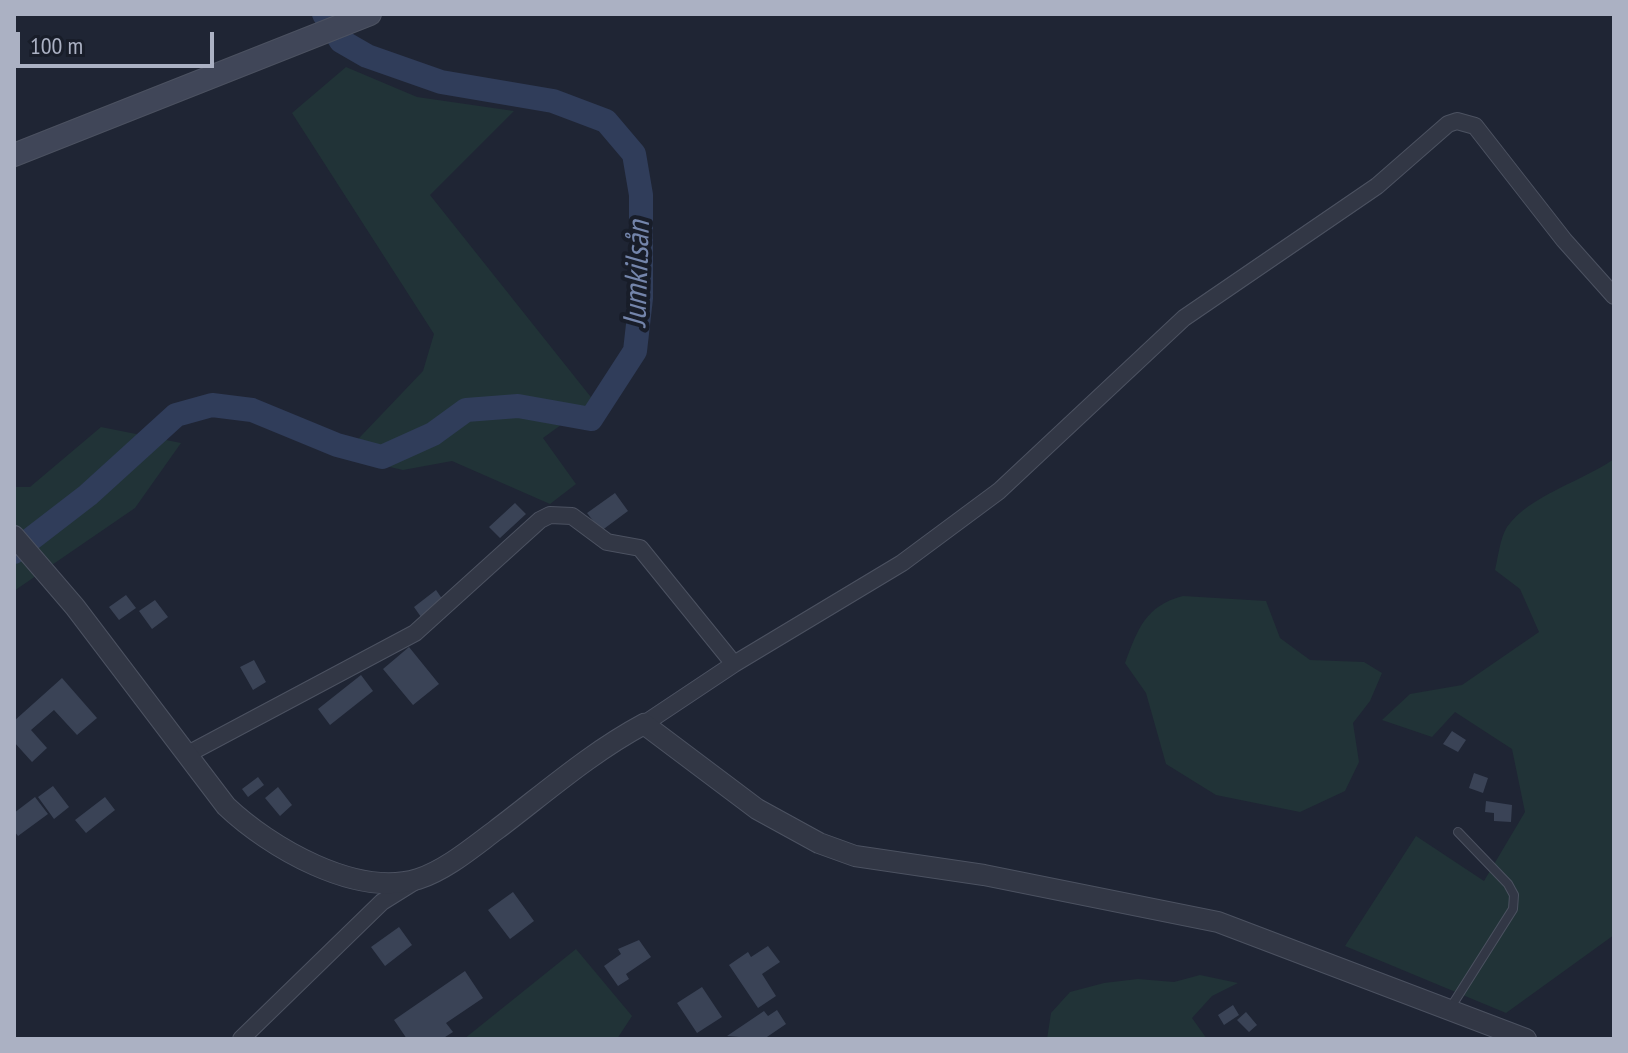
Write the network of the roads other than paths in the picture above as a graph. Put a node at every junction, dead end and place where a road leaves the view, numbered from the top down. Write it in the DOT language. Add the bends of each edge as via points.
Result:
graph roads {
  1 [pos="362,17"];
  2 [pos="14,155"];
  3 [pos="1614,296"];
  4 [pos="14,536"];
  5 [pos="734,664"];
  6 [pos="644,724"];
  7 [pos="186,755"];
  8 [pos="1458,832"];
  9 [pos="417,879"];
  10 [pos="1449,1010"];
  11 [pos="241,1039"];
  12 [pos="1526,1039"];
  1 -- 2 [label="main road"];
  3 -- 5 [label="street" via="1475,126 1448,124 1377,186 1184,318 999,491 902,563"];
  4 -- 7 [label="street"];
  5 -- 6 [label="street"];
  5 -- 7 [label="street" via="640,548 607,542 572,516 550,515 415,633"];
  6 -- 9 [label="street" via="610,742 473,847"];
  6 -- 10 [label="street" via="757,809 855,856 984,875 1218,922"];
  7 -- 9 [label="street" via="245,825 290,854 349,877"];
  8 -- 10 [label="lane" via="1514,895 1513,909"];
  9 -- 11 [label="street" via="382,902"];
  10 -- 12 [label="street"];
}
